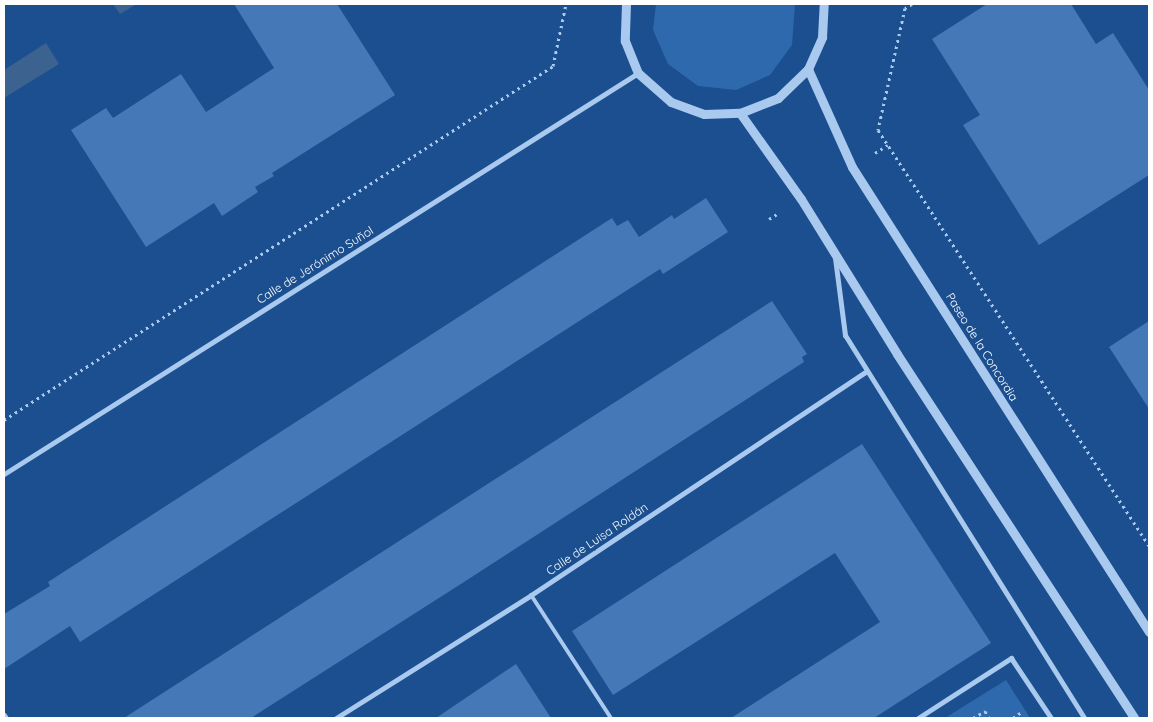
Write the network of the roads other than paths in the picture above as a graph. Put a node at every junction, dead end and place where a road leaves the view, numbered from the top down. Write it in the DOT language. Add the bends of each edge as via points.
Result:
graph roads {
  1 [pos="626,4"];
  2 [pos="826,5"];
  3 [pos="808,69"];
  4 [pos="638,73"];
  5 [pos="740,113"];
  6 [pos="834,250"];
  7 [pos="866,372"];
  8 [pos="4,474"];
  9 [pos="530,595"];
  10 [pos="1149,632"];
  11 [pos="336,718"];
  12 [pos="610,718"];
  13 [pos="918,718"];
  14 [pos="1051,718"];
  15 [pos="1084,718"];
  16 [pos="1134,718"];
  1 -- 4 [label="street" via="625,41"];
  2 -- 3 [label="street" via="822,38"];
  3 -- 5 [label="street" via="778,98"];
  3 -- 10 [label="street, Paseo de la Concordia" via="852,167"];
  4 -- 5 [label="street" via="671,102 704,114"];
  4 -- 8 [label="street, Calle de Jerónimo Suñol"];
  5 -- 6 [label="street"];
  6 -- 7 [label="street" via="845,335"];
  6 -- 16 [label="street" via="902,362"];
  7 -- 9 [label="street, Calle de Luisa Roldán"];
  7 -- 15 [label="street"];
  9 -- 11 [label="street, Calle de Luisa Roldán"];
  9 -- 12 [label="lane"];
  13 -- 14 [label="street" via="1011,658"];
}
